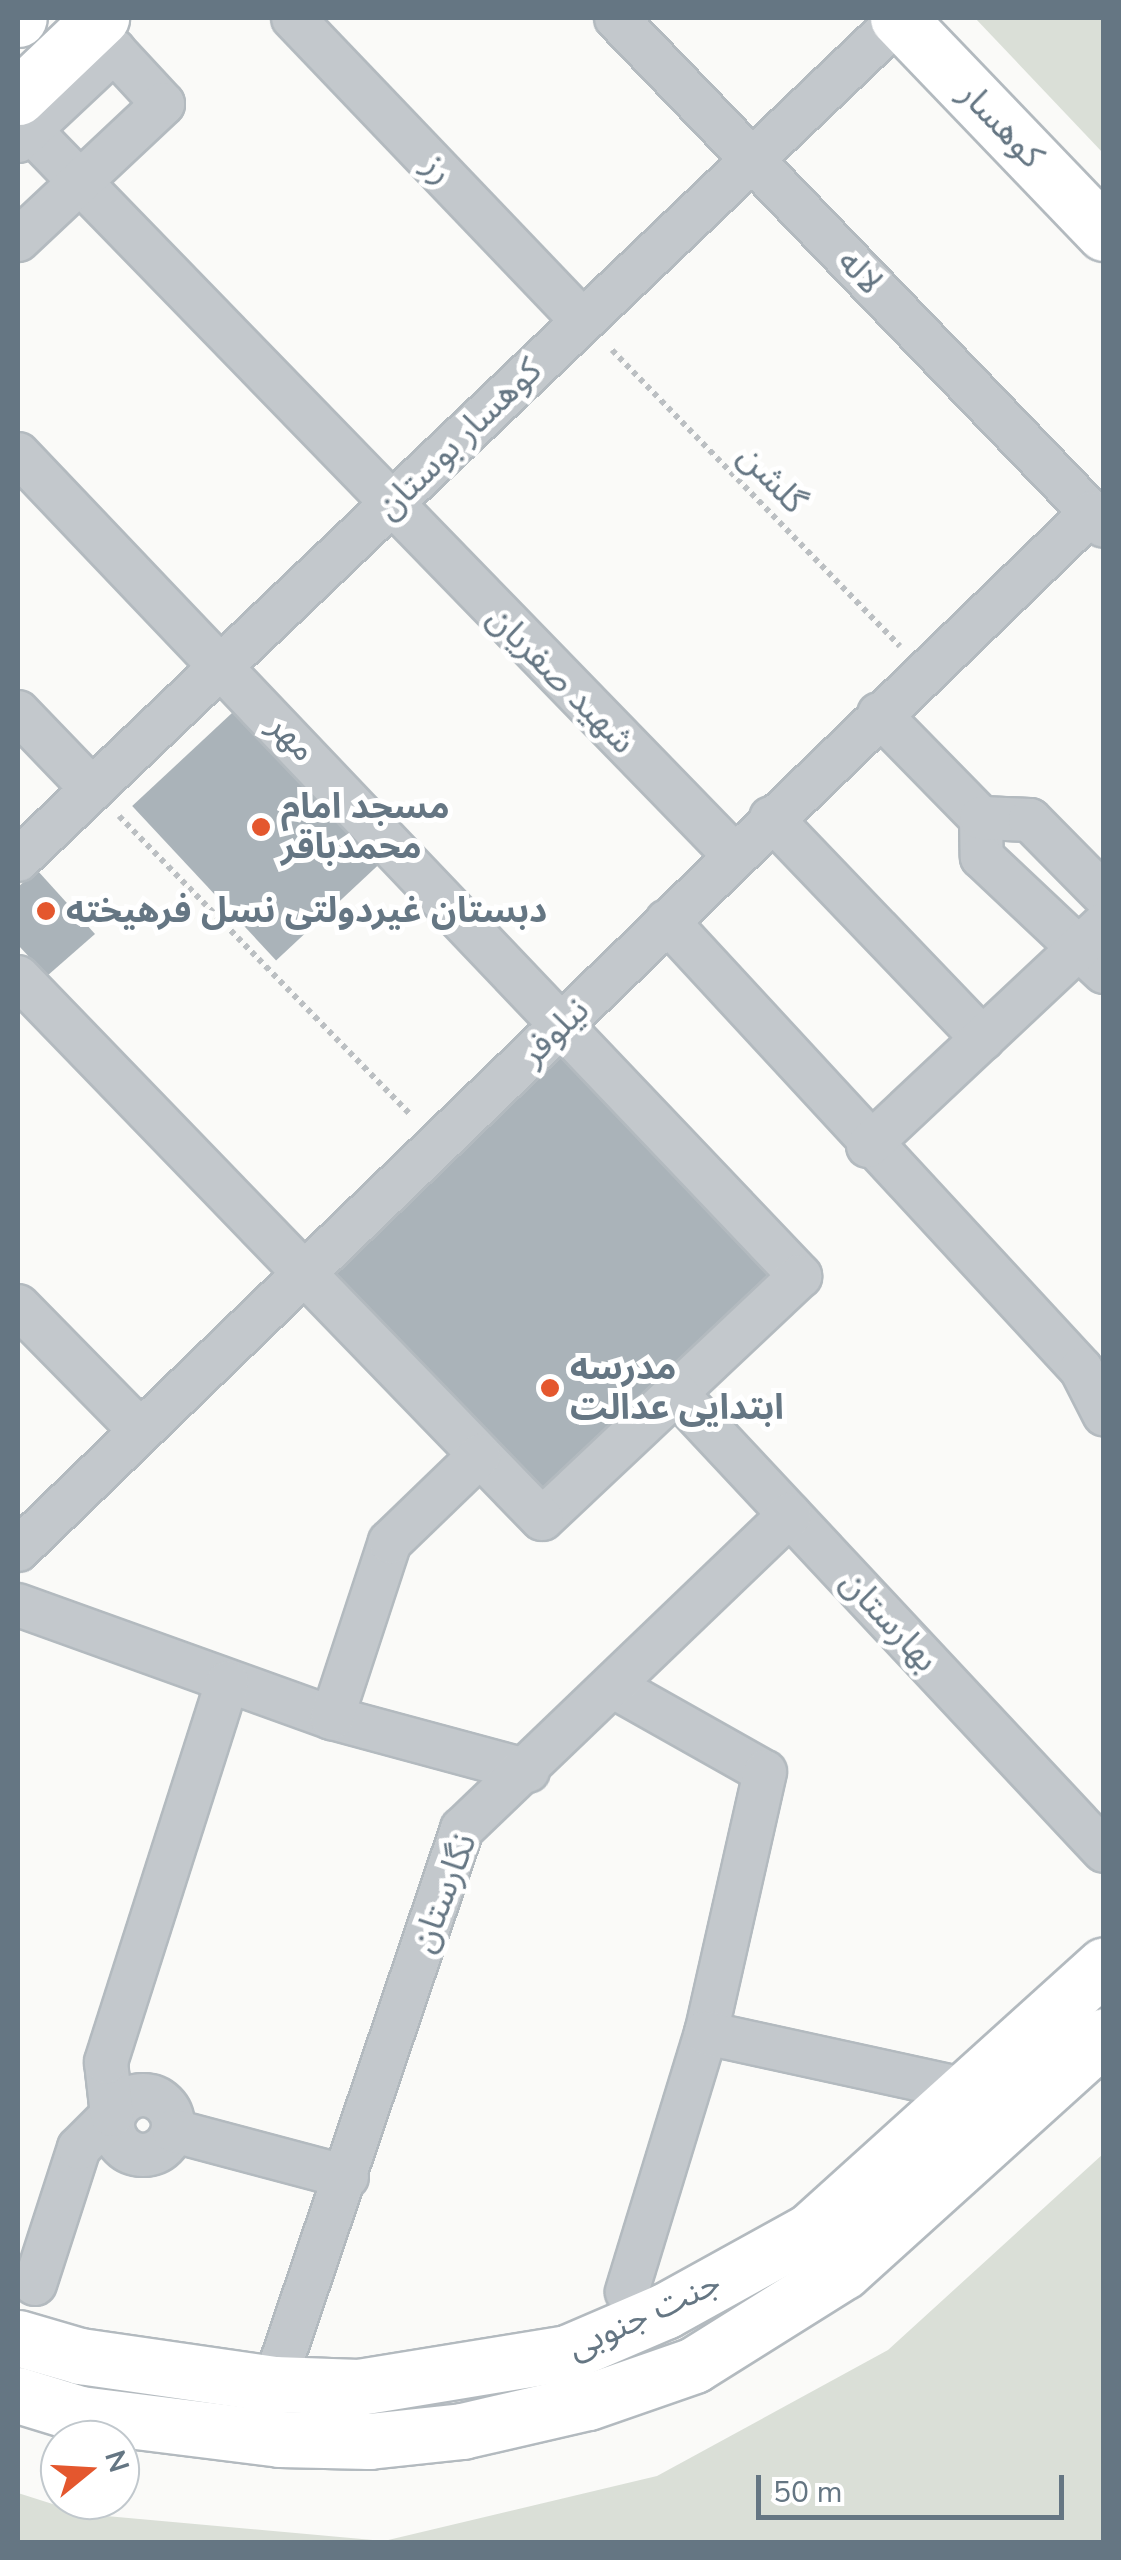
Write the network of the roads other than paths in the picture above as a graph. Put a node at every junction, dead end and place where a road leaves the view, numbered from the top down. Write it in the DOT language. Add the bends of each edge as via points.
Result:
graph roads {
  1 [pos="101,18"];
  2 [pos="293,18"];
  3 [pos="616,18"];
  4 [pos="899,18"];
  5 [pos="20,121"];
  6 [pos="753,160"];
  7 [pos="79,182"];
  8 [pos="1104,233"];
  9 [pos="18,240"];
  10 [pos="584,320"];
  11 [pos="18,454"];
  12 [pos="389,506"];
  13 [pos="1097,520"];
  14 [pos="222,664"];
  15 [pos="18,712"];
  16 [pos="878,714"];
  17 [pos="92,789"];
  18 [pos="771,818"];
  19 [pos="980,818"];
  20 [pos="733,854"];
  21 [pos="18,860"];
  22 [pos="1104,895"];
  23 [pos="667,921"];
  24 [pos="1096,948"];
  25 [pos="18,976"];
  26 [pos="564,1024"];
  27 [pos="983,1039"];
  28 [pos="868,1146"];
  29 [pos="305,1270"];
  30 [pos="18,1306"];
  31 [pos="676,1392"];
  32 [pos="1104,1414"];
  33 [pos="140,1430"];
  34 [pos="479,1456"];
  35 [pos="790,1514"];
  36 [pos="18,1550"];
  37 [pos="18,1604"];
  38 [pos="227,1683"];
  39 [pos="614,1688"];
  40 [pos="332,1718"];
  41 [pos="528,1771"];
  42 [pos="1104,1850"];
  43 [pos="1104,1965"];
  44 [pos="706,2033"];
  45 [pos="1104,2036"];
  46 [pos="949,2086"];
  47 [pos="112,2115"];
  48 [pos="347,2177"];
  49 [pos="35,2284"];
  50 [pos="627,2292"];
  51 [pos="18,2338"];
  52 [pos="274,2384"];
  53 [pos="18,2395"];
  1 -- 5 [label="main road"];
  2 -- 10 [label="street, رز"];
  3 -- 6 [label="street, لاله"];
  4 -- 6 [label="street, کوهسار بوستان"];
  4 -- 8 [label="main road, کوهسار"];
  5 -- 7 [label="street, شهید صفریان"];
  5 -- 7 [label="street" via="114,51 163,104"];
  6 -- 10 [label="street, کوهسار بوستان"];
  6 -- 13 [label="street, لاله"];
  7 -- 9 [label="street"];
  7 -- 12 [label="street, شهید صفریان"];
  10 -- 12 [label="street, کوهسار بوستان"];
  11 -- 14 [label="street, مهر"];
  12 -- 14 [label="street, کوهسار بوستان"];
  12 -- 20 [label="street, شهید صفریان"];
  13 -- 16 [label="street, نیلوفر"];
  14 -- 17 [label="street, کوهسار بوستان"];
  14 -- 26 [label="street, مهر"];
  15 -- 17 [label="street"];
  16 -- 18 [label="street, نیلوفر"];
  16 -- 19 [label="street"];
  17 -- 21 [label="street, کوهسار بوستان"];
  18 -- 20 [label="street, نیلوفر"];
  18 -- 27 [label="street"];
  19 -- 22 [label="street" via="1030,820"];
  19 -- 24 [label="street" via="982,857"];
  20 -- 23 [label="street, نیلوفر"];
  23 -- 26 [label="street, نیلوفر"];
  23 -- 28 [label="street"];
  24 -- 27 [label="street"];
  25 -- 29 [label="street"];
  26 -- 29 [label="street, نیلوفر"];
  26 -- 31 [label="street, مهر" via="800,1276"];
  27 -- 28 [label="street"];
  28 -- 32 [label="street" via="1080,1369"];
  29 -- 33 [label="street, نیلوفر"];
  29 -- 34 [label="street"];
  30 -- 33 [label="street"];
  31 -- 34 [label="street" via="542,1519"];
  31 -- 35 [label="street, بهارستان"];
  33 -- 36 [label="street, نیلوفر"];
  34 -- 40 [label="street" via="390,1542"];
  35 -- 39 [label="street, نگارستان"];
  35 -- 42 [label="street, بهارستان"];
  37 -- 38 [label="street"];
  38 -- 40 [label="street"];
  38 -- 47 [label="street" via="106,2062"];
  39 -- 41 [label="street, نگارستان"];
  39 -- 44 [label="street" via="764,1772"];
  40 -- 41 [label="street"];
  41 -- 48 [label="street, نگارستان" via="462,1828"];
  43 -- 52 [label="main road, جنت جنوبی" via="810,2231 665,2312 567,2354 442,2378 359,2387"];
  44 -- 46 [label="street"];
  44 -- 50 [label="street"];
  45 -- 53 [label="main road, جنت جنوبی" via="844,2272 694,2365 588,2402 462,2431 369,2440 244,2435 80,2414"];
  47 -- 48 [label="street" via="115,2140 130,2153 165,2148 174,2132"];
  47 -- 49 [label="street" via="79,2148"];
  48 -- 52 [label="street, نگارستان"];
  51 -- 52 [label="main road, جنت جنوبی" via="80,2356"];
}
